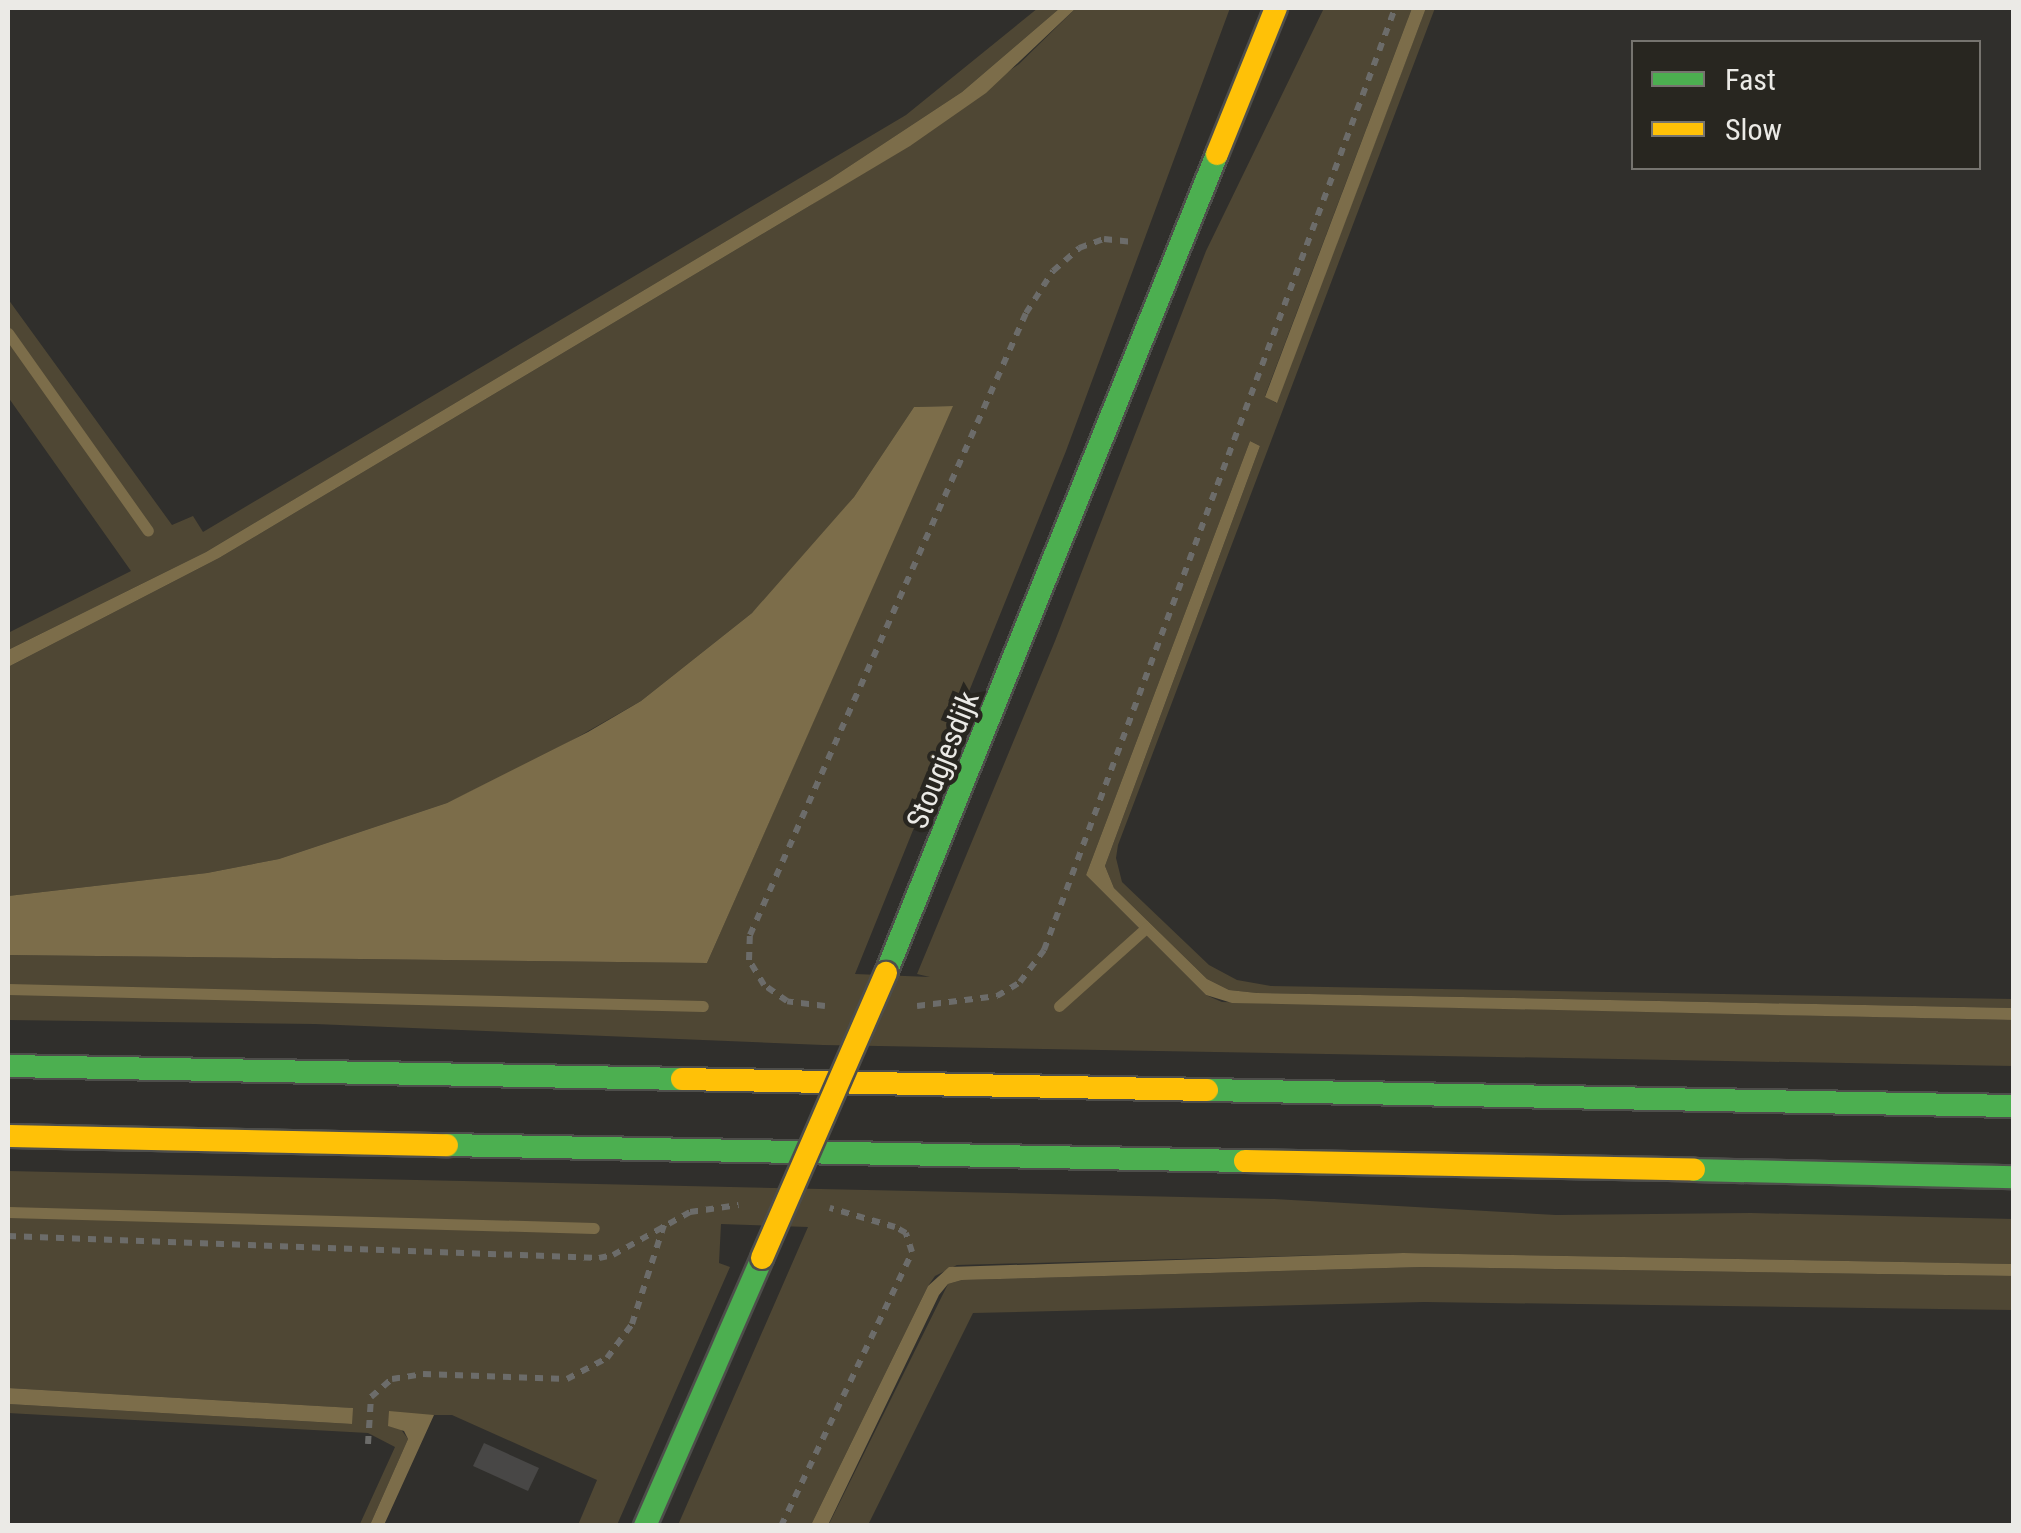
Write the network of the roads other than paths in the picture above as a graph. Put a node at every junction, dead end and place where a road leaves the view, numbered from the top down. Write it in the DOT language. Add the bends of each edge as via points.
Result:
graph roads {
  1 [pos="1276,8"];
  2 [pos="8,1066"];
  3 [pos="2014,1106"];
  4 [pos="8,1136"];
  5 [pos="2014,1177"];
  6 [pos="644,1526"];
  1 -- 6 [label="main road, Stougjesdijk, bridge" via="936,858"];
  2 -- 3 [label="main road"];
  4 -- 5 [label="main road"];
}
